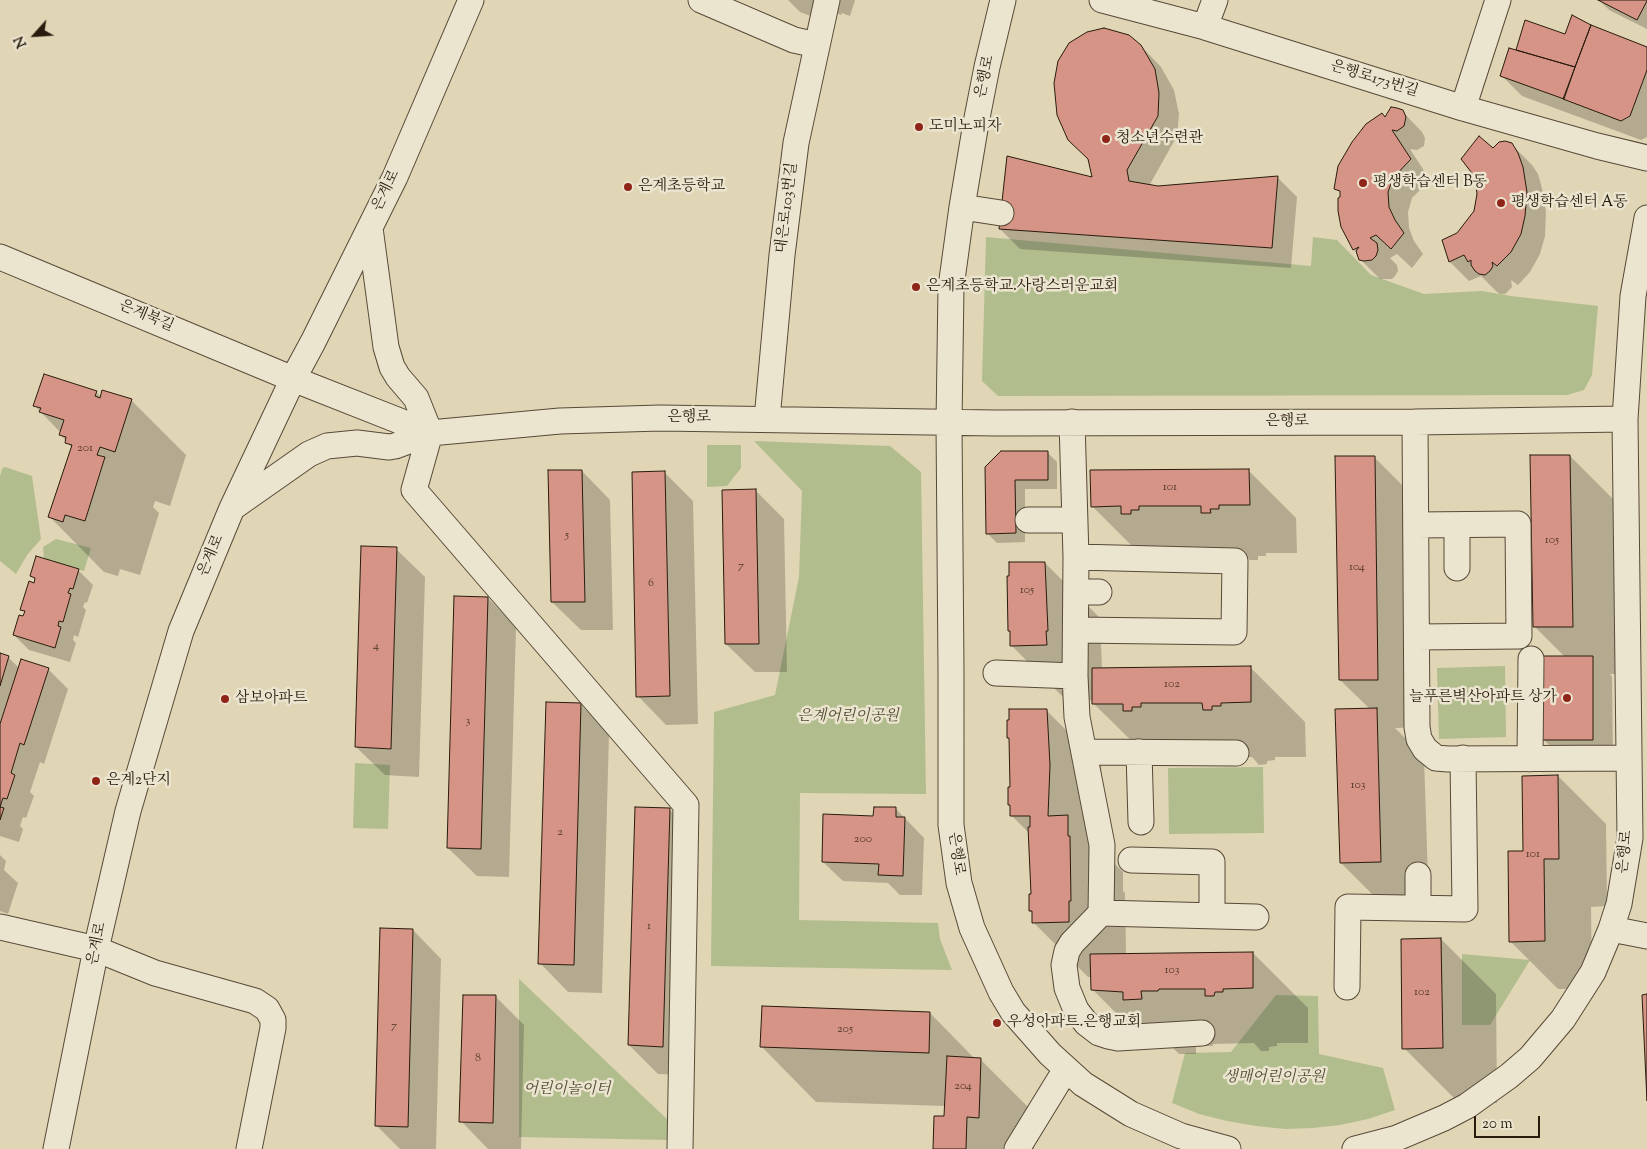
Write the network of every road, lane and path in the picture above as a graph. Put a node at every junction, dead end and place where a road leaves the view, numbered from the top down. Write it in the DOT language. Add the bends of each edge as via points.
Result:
graph roads {
  1 [pos="472,0"];
  2 [pos="701,0"];
  3 [pos="827,0"];
  4 [pos="1003,0"];
  5 [pos="1102,0"];
  6 [pos="1215,0"];
  7 [pos="1498,0"];
  8 [pos="1205,28"];
  9 [pos="817,45"];
  10 [pos="1463,108"];
  11 [pos="1647,158"];
  12 [pos="962,207"];
  13 [pos="1001,213"];
  14 [pos="1647,218"];
  15 [pos="370,228"];
  16 [pos="0,256"];
  17 [pos="293,379"];
  18 [pos="767,419"];
  19 [pos="1625,419"];
  20 [pos="1072,422"];
  21 [pos="1415,422"];
  22 [pos="949,423"];
  23 [pos="430,433"];
  24 [pos="232,508"];
  25 [pos="1028,520"];
  26 [pos="1074,520"];
  27 [pos="1457,525"];
  28 [pos="1417,526"];
  29 [pos="1076,557"];
  30 [pos="1457,568"];
  31 [pos="1076,630"];
  32 [pos="1417,638"];
  33 [pos="1530,659"];
  34 [pos="996,673"];
  35 [pos="1075,676"];
  36 [pos="1085,752"];
  37 [pos="1139,752"];
  38 [pos="1236,752"];
  39 [pos="1463,758"];
  40 [pos="1628,758"];
  41 [pos="1530,759"];
  42 [pos="1141,822"];
  43 [pos="1638,837"];
  44 [pos="1131,860"];
  45 [pos="1418,875"];
  46 [pos="1418,908"];
  47 [pos="1101,913"];
  48 [pos="1212,916"];
  49 [pos="1256,917"];
  50 [pos="0,927"];
  51 [pos="1611,929"];
  52 [pos="1647,936"];
  53 [pos="96,949"];
  54 [pos="1347,987"];
  55 [pos="1202,1033"];
  56 [pos="1066,1069"];
  57 [pos="1418,1130"];
  58 [pos="1189,1143"];
  59 [pos="56,1149"];
  60 [pos="250,1149"];
  61 [pos="680,1149"];
  62 [pos="1017,1149"];
  63 [pos="1228,1149"];
  64 [pos="1354,1149"];
  65 [pos="1398,1149"];
  1 -- 15 [label="street, 은계로"];
  2 -- 9 [label="street" via="794,40"];
  3 -- 9 [label="street, 대은로103번길"];
  4 -- 12 [label="street, 은행로" via="985,77"];
  5 -- 8 [label="street, 은행로173번길"];
  6 -- 8 [label="street"];
  7 -- 10 [label="street"];
  8 -- 10 [label="street, 은행로173번길"];
  9 -- 18 [label="street, 대은로103번길" via="796,143"];
  10 -- 11 [label="street, 은행로173번길"];
  12 -- 13 [label="street"];
  12 -- 22 [label="street, 은행로" via="951,287"];
  14 -- 19 [label="street, 은행로" via="1633,296"];
  15 -- 17 [label="street, 은계로"];
  15 -- 23 [label="street" via="386,347 398,377 416,398"];
  16 -- 17 [label="street, 은계북길"];
  17 -- 23 [label="street, 은계북길"];
  17 -- 24 [label="street, 은계로"];
  18 -- 22 [label="street, 은행로"];
  18 -- 23 [label="street, 은행로" via="560,421"];
  19 -- 21 [label="street, 은행로"];
  19 -- 40 [label="street, 은행로"];
  20 -- 21 [label="street, 은행로"];
  20 -- 22 [label="street, 은행로"];
  20 -- 26 [label="street"];
  21 -- 28 [label="street"];
  22 -- 56 [label="street, 은행로" via="951,825 956,868 972,928 1001,992 1013,1012"];
  23 -- 24 [label="street" via="396,446 357,443 327,446 309,454"];
  23 -- 61 [label="street" via="414,490 686,804"];
  24 -- 53 [label="street, 은계로" via="181,631 128,811"];
  25 -- 26 [label="street"];
  26 -- 29 [label="street"];
  27 -- 28 [label="street"];
  27 -- 30 [label="street"];
  27 -- 32 [label="street" via="1518,524 1519,636"];
  28 -- 32 [label="street"];
  29 -- 31 [label="street" via="1087,592"];
  29 -- 31 [label="street" via="1235,561 1234,632"];
  31 -- 35 [label="street"];
  32 -- 39 [label="street" via="1419,739 1436,758"];
  33 -- 41 [label="street"];
  34 -- 35 [label="street"];
  35 -- 36 [label="street" via="1077,717"];
  36 -- 37 [label="street"];
  36 -- 47 [label="street" via="1102,844"];
  37 -- 38 [label="street"];
  37 -- 42 [label="street"];
  39 -- 41 [label="street"];
  39 -- 46 [label="street" via="1465,910"];
  40 -- 41 [label="street"];
  40 -- 43 [label="street, 은행로"];
  43 -- 51 [label="street, 은행로"];
  44 -- 48 [label="street" via="1212,852"];
  45 -- 46 [label="street"];
  46 -- 54 [label="street" via="1348,907"];
  47 -- 48 [label="street"];
  47 -- 55 [label="street" via="1072,943 1065,959 1067,988 1076,1010 1086,1023 1099,1033 1118,1038"];
  48 -- 49 [label="street"];
  50 -- 53 [label="street"];
  51 -- 52 [label="street"];
  51 -- 57 [label="street, 은행로" via="1593,972 1579,995 1530,1058 1467,1106"];
  53 -- 59 [label="street, 은계로"];
  53 -- 60 [label="street" via="155,973 254,1001 271,1014 273,1028"];
  56 -- 58 [label="street, 은행로" via="1107,1100"];
  56 -- 62 [label="street"];
  57 -- 64 [label="street, 은행로"];
  57 -- 65 [label="street"];
  58 -- 63 [label="street, 은행로"];
}
